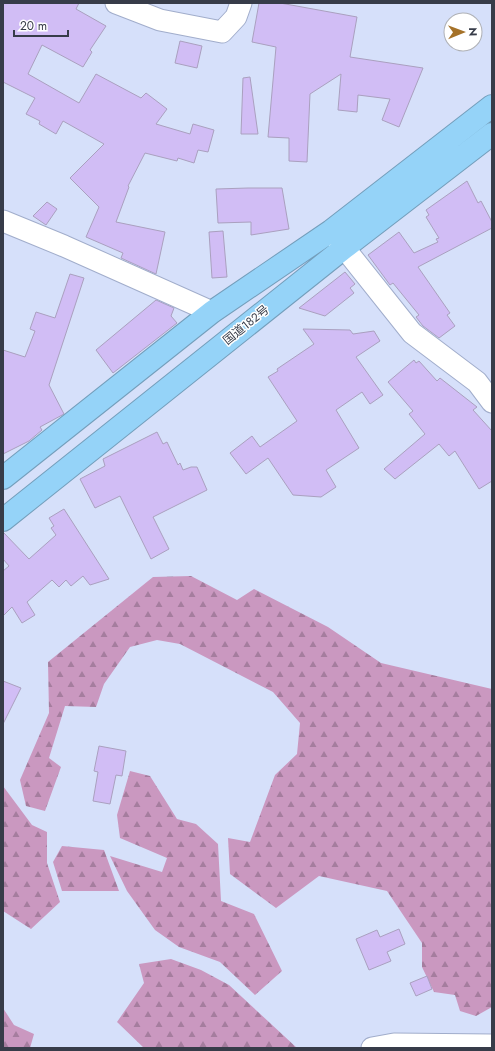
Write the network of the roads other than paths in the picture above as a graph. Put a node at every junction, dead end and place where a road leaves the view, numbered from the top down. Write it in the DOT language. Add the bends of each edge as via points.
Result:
graph roads {
  1 [pos="116,3"];
  2 [pos="241,3"];
  3 [pos="492,106"];
  4 [pos="492,134"];
  5 [pos="3,221"];
  6 [pos="337,239"];
  7 [pos="212,312"];
  8 [pos="492,402"];
  9 [pos="3,478"];
  10 [pos="3,520"];
  11 [pos="492,1045"];
  12 [pos="372,1048"];
  1 -- 2 [label="street" via="160,20 222,32 236,17"];
  3 -- 6 [label="highway, 国道182号"];
  4 -- 6 [label="highway, 国道182号"];
  5 -- 7 [label="street"];
  6 -- 7 [label="highway, 国道182号"];
  6 -- 8 [label="street" via="412,333 477,382"];
  6 -- 10 [label="highway, 国道182号"];
  7 -- 9 [label="highway, 国道182号"];
  11 -- 12 [label="street" via="394,1044"];
}
